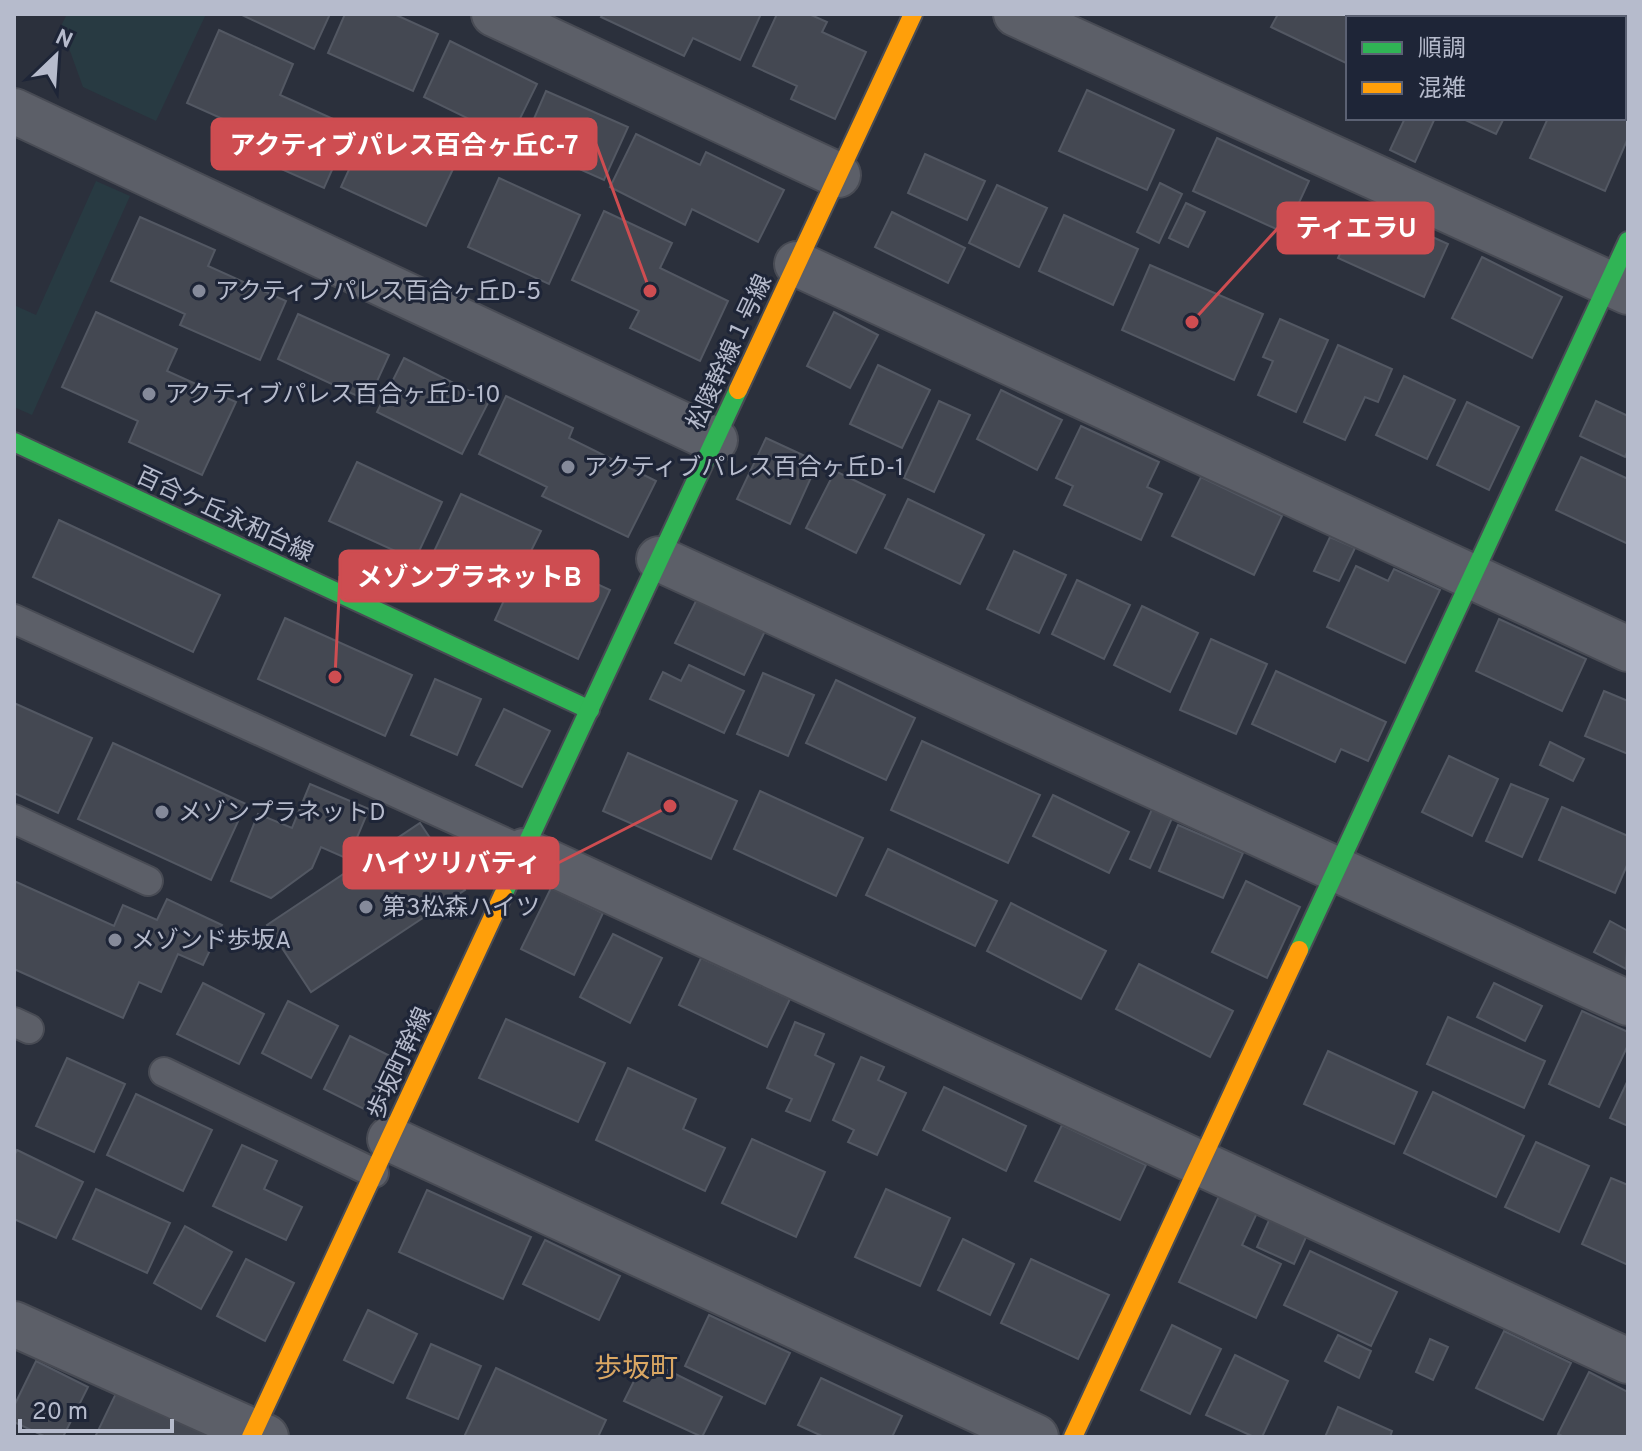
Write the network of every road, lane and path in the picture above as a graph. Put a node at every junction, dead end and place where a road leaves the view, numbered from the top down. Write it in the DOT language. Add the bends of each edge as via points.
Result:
graph roads {
  1 [pos="494,14"];
  2 [pos="913,14"];
  3 [pos="1016,14"];
  4 [pos="14,111"];
  5 [pos="838,175"];
  6 [pos="1628,241"];
  7 [pos="797,264"];
  8 [pos="1618,288"];
  9 [pos="715,440"];
  10 [pos="14,442"];
  11 [pos="659,559"];
  12 [pos="1472,576"];
  13 [pos="14,619"];
  14 [pos="1628,649"];
  15 [pos="590,710"];
  16 [pos="14,819"];
  17 [pos="524,851"];
  18 [pos="1335,869"];
  19 [pos="148,881"];
  20 [pos="1628,1003"];
  21 [pos="164,1072"];
  22 [pos="382,1156"];
  23 [pos="1200,1163"];
  24 [pos="14,1324"];
  25 [pos="1628,1361"];
  26 [pos="257,1435"];
  27 [pos="1036,1437"];
  28 [pos="1073,1437"];
  1 -- 5 [label="street"];
  2 -- 5 [label="street, 松陵幹線１号線"];
  3 -- 8 [label="street"];
  4 -- 9 [label="street"];
  5 -- 7 [label="street, 松陵幹線１号線"];
  6 -- 8 [label="street"];
  7 -- 9 [label="street, 松陵幹線１号線"];
  7 -- 12 [label="street"];
  8 -- 12 [label="street"];
  9 -- 11 [label="street, 松陵幹線１号線"];
  10 -- 15 [label="street, 百合ケ丘永和台線"];
  11 -- 15 [label="street, 松陵幹線１号線"];
  11 -- 18 [label="street"];
  12 -- 14 [label="street"];
  12 -- 18 [label="street"];
  13 -- 17 [label="lane"];
  15 -- 17 [label="street, 歩坂町幹線"];
  16 -- 19 [label="lane"];
  17 -- 22 [label="street, 歩坂町幹線"];
  17 -- 23 [label="street"];
  18 -- 20 [label="street"];
  18 -- 23 [label="street"];
  21 -- 22 [label="lane"];
  22 -- 26 [label="street, 歩坂町幹線"];
  22 -- 27 [label="street"];
  23 -- 25 [label="street"];
  23 -- 28 [label="street"];
  24 -- 26 [label="street"];
}
